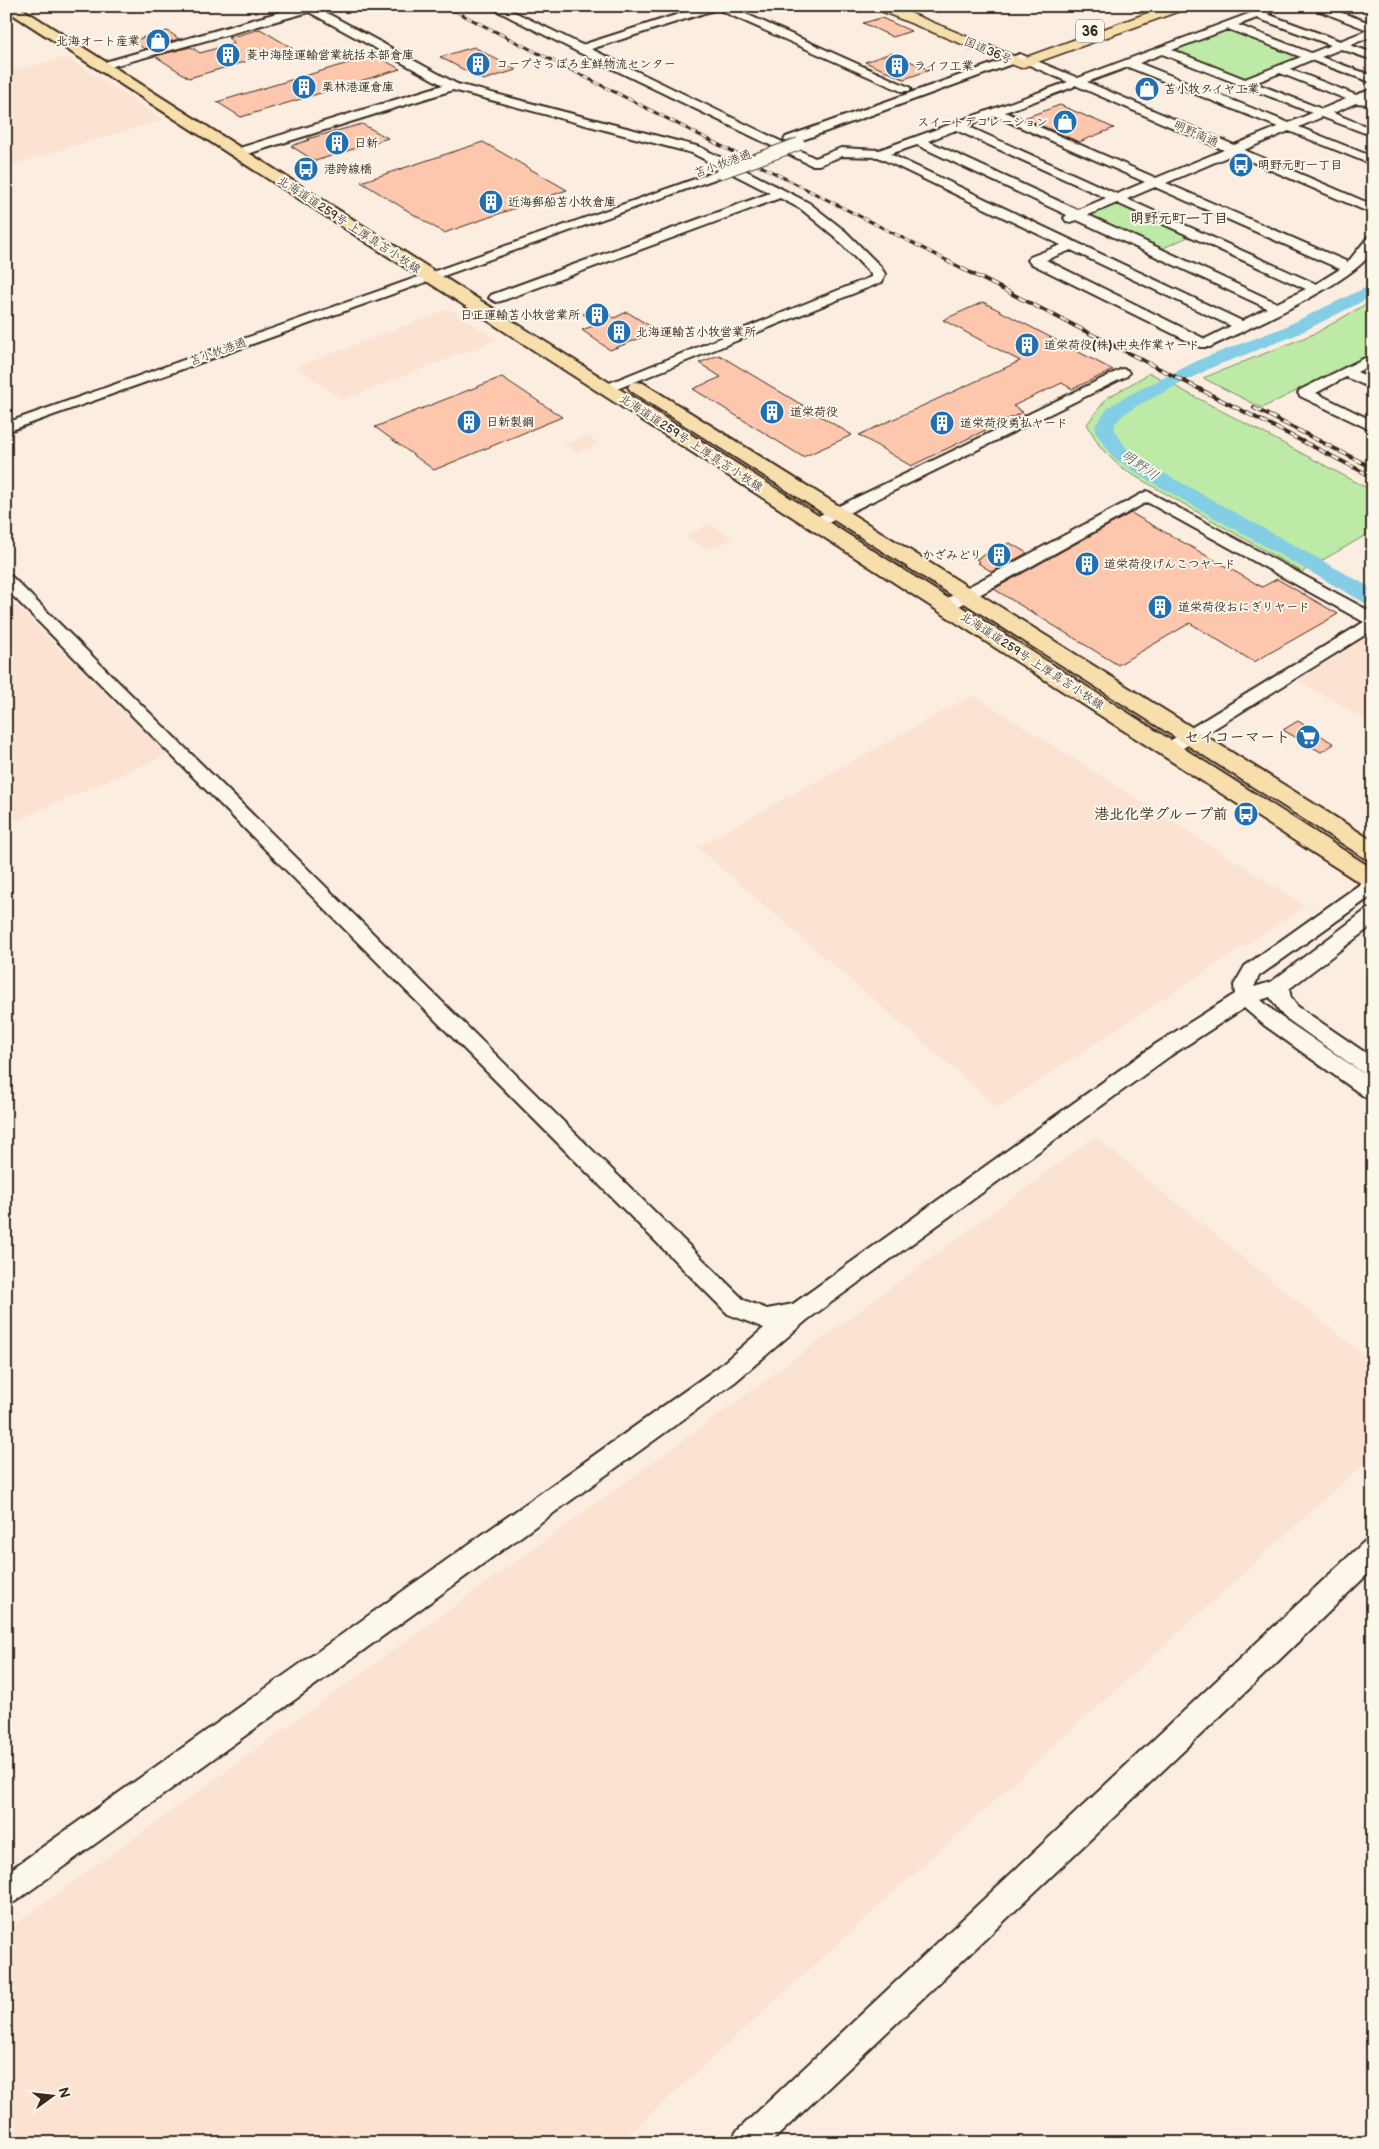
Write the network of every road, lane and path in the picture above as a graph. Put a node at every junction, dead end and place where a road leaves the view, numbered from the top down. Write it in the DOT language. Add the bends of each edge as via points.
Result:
graph roads {
  1 [pos="8,6"];
  2 [pos="34,6"];
  3 [pos="493,6"];
  4 [pos="717,6"];
  5 [pos="881,6"];
  6 [pos="899,6"];
  7 [pos="1160,6"];
  8 [pos="1180,6"];
  9 [pos="1279,6"];
  10 [pos="1312,6"];
  11 [pos="308,7"];
  12 [pos="1257,14"];
  13 [pos="1228,25"];
  14 [pos="1373,28"];
  15 [pos="1373,32"];
  16 [pos="1340,45"];
  17 [pos="580,49"];
  18 [pos="1162,50"];
  19 [pos="1312,57"];
  20 [pos="1373,57"];
  21 [pos="121,61"];
  22 [pos="1020,61"];
  23 [pos="1127,62"];
  24 [pos="102,66"];
  25 [pos="1278,69"];
  26 [pos="1373,80"];
  27 [pos="1245,83"];
  28 [pos="1073,84"];
  29 [pos="454,86"];
  30 [pos="1373,92"];
  31 [pos="1356,99"];
  32 [pos="1373,106"];
  33 [pos="995,112"];
  34 [pos="1322,113"];
  35 [pos="956,126"];
  36 [pos="1288,127"];
  37 [pos="1373,133"];
  38 [pos="768,139"];
  39 [pos="918,140"];
  40 [pos="256,147"];
  41 [pos="1229,152"];
  42 [pos="237,153"];
  43 [pos="880,154"];
  44 [pos="1373,161"];
  45 [pos="1155,182"];
  46 [pos="782,193"];
  47 [pos="1117,198"];
  48 [pos="1373,210"];
  49 [pos="1076,215"];
  50 [pos="1373,218"];
  51 [pos="1040,230"];
  52 [pos="1199,236"];
  53 [pos="1373,240"];
  54 [pos="1071,245"];
  55 [pos="1159,253"];
  56 [pos="448,267"];
  57 [pos="1350,268"];
  58 [pos="429,276"];
  59 [pos="1317,289"];
  60 [pos="496,298"];
  61 [pos="1279,309"];
  62 [pos="1242,326"];
  63 [pos="561,339"];
  64 [pos="1373,358"];
  65 [pos="610,370"];
  66 [pos="1346,372"];
  67 [pos="1122,373"];
  68 [pos="627,380"];
  69 [pos="1373,385"];
  70 [pos="607,389"];
  71 [pos="1373,427"];
  72 [pos="6,428"];
  73 [pos="836,513"];
  74 [pos="816,523"];
  75 [pos="6,580"];
  76 [pos="967,595"];
  77 [pos="946,606"];
  78 [pos="1373,621"];
  79 [pos="1190,736"];
  80 [pos="1169,749"];
  81 [pos="1373,852"];
  82 [pos="1373,880"];
  83 [pos="1373,885"];
  84 [pos="1373,915"];
  85 [pos="1278,987"];
  86 [pos="1245,997"];
  87 [pos="1373,1069"];
  88 [pos="1373,1091"];
  89 [pos="799,1314"];
  90 [pos="1373,1551"];
  91 [pos="6,1892"];
  92 [pos="747,2143"];
  1 -- 24 [label="main road, 北海道道259号 上厚真苫小牧線"];
  2 -- 21 [label="main road, 北海道道259号 上厚真苫小牧線"];
  3 -- 17 [label="street"];
  4 -- 17 [label="street"];
  4 -- 38 [label="street" via="906,89"];
  5 -- 22 [label="highway, 国道36号"];
  6 -- 22 [label="highway, 国道36号"];
  7 -- 22 [label="highway, 国道36号 / 36"];
  8 -- 22 [label="highway, 国道36号 / 36"];
  9 -- 12 [label="street"];
  10 -- 14 [label="street"];
  11 -- 21 [label="street"];
  11 -- 29 [label="street"];
  12 -- 13 [label="street"];
  12 -- 16 [label="street"];
  13 -- 18 [label="street"];
  13 -- 19 [label="street"];
  15 -- 16 [label="street"];
  16 -- 19 [label="street"];
  16 -- 20 [label="street"];
  17 -- 38 [label="street"];
  18 -- 23 [label="street"];
  18 -- 27 [label="street"];
  19 -- 25 [label="street"];
  19 -- 26 [label="street"];
  21 -- 24 [label="street"];
  21 -- 40 [label="main road, 北海道道259号 上厚真苫小牧線"];
  22 -- 28 [label="street, 明野南通"];
  22 -- 56 [label="street, 苫小牧港通, bridge"];
  23 -- 28 [label="street"];
  23 -- 36 [label="street"];
  24 -- 42 [label="main road, 北海道道259号 上厚真苫小牧線"];
  25 -- 27 [label="street"];
  25 -- 31 [label="street"];
  27 -- 34 [label="street"];
  28 -- 33 [label="street"];
  28 -- 41 [label="street, 明野南通"];
  29 -- 40 [label="street"];
  29 -- 46 [label="street" via="696,150"];
  30 -- 31 [label="street"];
  31 -- 32 [label="street"];
  31 -- 34 [label="street"];
  33 -- 35 [label="street"];
  33 -- 45 [label="street"];
  34 -- 36 [label="street"];
  34 -- 37 [label="street"];
  35 -- 39 [label="street"];
  35 -- 47 [label="street"];
  36 -- 41 [label="street"];
  36 -- 44 [label="street"];
  38 -- 43 [label="street" via="815,162 841,152"];
  39 -- 43 [label="street"];
  39 -- 49 [label="street"];
  40 -- 42 [label="street"];
  40 -- 56 [label="main road, 北海道道259号 上厚真苫小牧線"];
  41 -- 45 [label="street"];
  41 -- 48 [label="street, 明野南通"];
  41 -- 50 [label="street, 明野南通"];
  42 -- 58 [label="main road, 北海道道259号 上厚真苫小牧線"];
  43 -- 51 [label="street"];
  45 -- 47 [label="street"];
  45 -- 57 [label="street"];
  46 -- 60 [label="street"];
  46 -- 68 [label="street" via="805,206 840,234 875,269 877,279"];
  47 -- 49 [label="street"];
  47 -- 52 [label="street"];
  49 -- 51 [label="street"];
  49 -- 55 [label="street"];
  51 -- 54 [label="street"];
  52 -- 55 [label="street"];
  52 -- 59 [label="street"];
  53 -- 57 [label="street"];
  54 -- 62 [label="street"];
  54 -- 62 [label="street" via="1035,260 1205,344"];
  55 -- 61 [label="street"];
  56 -- 58 [label="street, 苫小牧港通"];
  56 -- 60 [label="main road, 北海道道259号 上厚真苫小牧線"];
  57 -- 59 [label="street"];
  58 -- 70 [label="main road, 北海道道259号 上厚真苫小牧線"];
  58 -- 72 [label="street, 苫小牧港通"];
  59 -- 61 [label="street"];
  60 -- 63 [label="main road, 北海道道259号 上厚真苫小牧線"];
  61 -- 62 [label="street"];
  64 -- 66 [label="street"];
  65 -- 68 [label="main road, 北海道道259号 上厚真苫小牧線"];
  66 -- 69 [label="street"];
  66 -- 71 [label="street" via="1305,393"];
  67 -- 73 [label="street"];
  68 -- 70 [label="street"];
  68 -- 73 [label="main road, 北海道道259号 上厚真苫小牧線"];
  70 -- 74 [label="main road, 北海道道259号 上厚真苫小牧線"];
  73 -- 74 [label="street"];
  73 -- 76 [label="main road, 北海道道259号 上厚真苫小牧線"];
  74 -- 77 [label="main road, 北海道道259号 上厚真苫小牧線"];
  75 -- 89 [label="street" via="736,1307 766,1319"];
  76 -- 77 [label="street"];
  76 -- 78 [label="street" via="1147,496"];
  76 -- 79 [label="main road, 北海道道259号 上厚真苫小牧線"];
  77 -- 80 [label="main road, 北海道道259号 上厚真苫小牧線"];
  78 -- 79 [label="street"];
  79 -- 80 [label="street"];
  79 -- 81 [label="main road, 北海道道259号 上厚真苫小牧線"];
  80 -- 82 [label="main road, 北海道道259号 上厚真苫小牧線"];
  83 -- 86 [label="street" via="1252,971 1244,985"];
  84 -- 85 [label="street"];
  85 -- 86 [label="street"];
  85 -- 87 [label="street" via="1281,1000 1290,1011"];
  86 -- 88 [label="street" via="1271,1020"];
  86 -- 89 [label="street" via="1155,1056"];
  89 -- 91 [label="street" via="726,1375"];
  90 -- 92 [label="street"];
}
